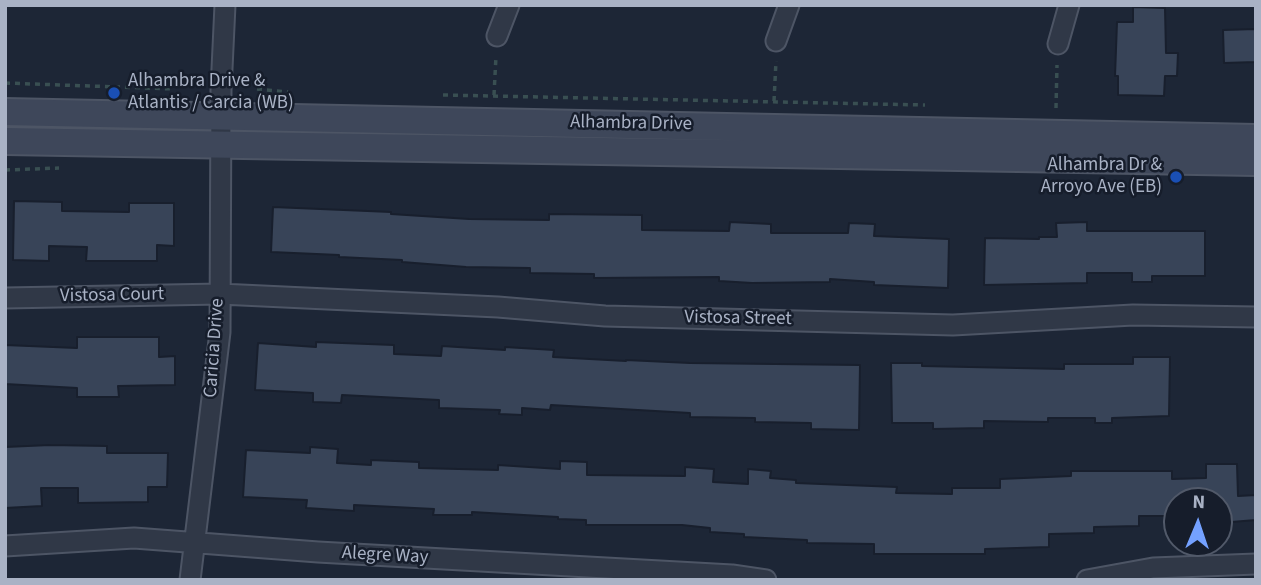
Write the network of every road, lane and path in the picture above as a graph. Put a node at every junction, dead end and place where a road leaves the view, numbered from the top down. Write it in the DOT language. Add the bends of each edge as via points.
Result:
graph roads {
  1 [pos="225,5"];
  2 [pos="509,5"];
  3 [pos="789,5"];
  4 [pos="1069,5"];
  5 [pos="497,36"];
  6 [pos="776,41"];
  7 [pos="1058,44"];
  8 [pos="5,83"];
  9 [pos="183,90"];
  10 [pos="494,95"];
  11 [pos="774,101"];
  12 [pos="1056,108"];
  13 [pos="5,112"];
  14 [pos="222,115"];
  15 [pos="1256,138"];
  16 [pos="5,141"];
  17 [pos="221,145"];
  18 [pos="1256,162"];
  19 [pos="220,294"];
  20 [pos="5,298"];
  21 [pos="1256,317"];
  22 [pos="195,542"];
  23 [pos="5,546"];
  24 [pos="1256,564"];
  25 [pos="190,580"];
  26 [pos="766,580"];
  27 [pos="1087,580"];
  1 -- 14 [label="street, Caricia Drive"];
  2 -- 5 [label="street"];
  3 -- 6 [label="street"];
  4 -- 7 [label="street"];
  5 -- 10 [label="path"];
  6 -- 11 [label="path"];
  7 -- 12 [label="path"];
  8 -- 9 [label="path"];
  13 -- 14 [label="main road, Alhambra Drive"];
  14 -- 15 [label="main road, Alhambra Drive"];
  14 -- 17 [label="street, Caricia Drive"];
  16 -- 17 [label="main road, Alhambra Drive"];
  17 -- 18 [label="main road, Alhambra Drive"];
  17 -- 19 [label="street, Caricia Drive"];
  19 -- 20 [label="street, Vistosa Court"];
  19 -- 21 [label="street, Vistosa Street" via="605,316 953,325 1133,315"];
  19 -- 22 [label="street, Caricia Drive"];
  22 -- 23 [label="street, Alegre Way" via="134,538"];
  22 -- 25 [label="street, Caricia Drive"];
  22 -- 26 [label="street, Alegre Way"];
  24 -- 27 [label="street" via="1153,568"];
}
